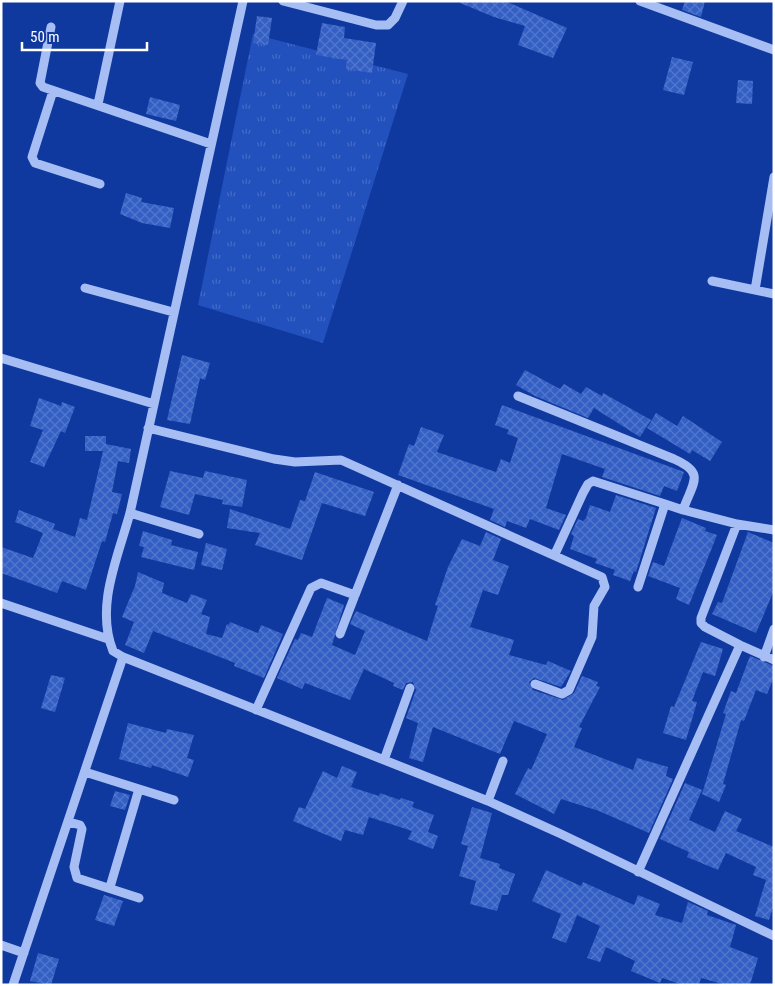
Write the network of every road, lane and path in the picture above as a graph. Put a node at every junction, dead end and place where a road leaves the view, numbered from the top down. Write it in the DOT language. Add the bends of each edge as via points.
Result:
graph roads {
  1 [pos="120,1"];
  2 [pos="243,1"];
  3 [pos="283,1"];
  4 [pos="403,1"];
  5 [pos="640,1"];
  6 [pos="662,5"];
  7 [pos="52,27"];
  8 [pos="774,50"];
  9 [pos="52,91"];
  10 [pos="98,104"];
  11 [pos="211,144"];
  12 [pos="774,177"];
  13 [pos="100,184"];
  14 [pos="764,225"];
  15 [pos="774,227"];
  16 [pos="712,281"];
  17 [pos="85,288"];
  18 [pos="755,290"];
  19 [pos="774,294"];
  20 [pos="173,312"];
  21 [pos="1,358"];
  22 [pos="518,396"];
  23 [pos="154,404"];
  24 [pos="148,428"];
  25 [pos="398,485"];
  26 [pos="665,504"];
  27 [pos="683,510"];
  28 [pos="130,513"];
  29 [pos="737,524"];
  30 [pos="774,530"];
  31 [pos="199,534"];
  32 [pos="556,555"];
  33 [pos="638,587"];
  34 [pos="355,595"];
  35 [pos="1,603"];
  36 [pos="774,629"];
  37 [pos="340,634"];
  38 [pos="108,639"];
  39 [pos="740,645"];
  40 [pos="123,657"];
  41 [pos="764,657"];
  42 [pos="774,660"];
  43 [pos="535,684"];
  44 [pos="410,688"];
  45 [pos="256,710"];
  46 [pos="384,760"];
  47 [pos="503,761"];
  48 [pos="85,772"];
  49 [pos="139,789"];
  50 [pos="174,800"];
  51 [pos="488,801"];
  52 [pos="69,822"];
  53 [pos="638,872"];
  54 [pos="110,888"];
  55 [pos="139,898"];
  56 [pos="774,936"];
  57 [pos="1,945"];
  58 [pos="24,953"];
  59 [pos="14,985"];
  1 -- 10 [label="street"];
  2 -- 11 [label="street"];
  3 -- 4 [label="street" via="376,25 388,25"];
  5 -- 6 [label="street"];
  6 -- 8 [label="street"];
  7 -- 9 [label="street" via="40,83"];
  9 -- 10 [label="street"];
  9 -- 13 [label="street" via="32,157 35,163"];
  10 -- 11 [label="street"];
  11 -- 20 [label="street"];
  12 -- 14 [label="street"];
  14 -- 15 [label="street"];
  14 -- 18 [label="street"];
  16 -- 18 [label="street"];
  17 -- 20 [label="street"];
  18 -- 19 [label="street"];
  20 -- 23 [label="street"];
  21 -- 23 [label="street"];
  22 -- 27 [label="street" via="690,466 695,477"];
  23 -- 24 [label="street"];
  24 -- 25 [label="street" via="281,460 341,460"];
  24 -- 28 [label="street"];
  25 -- 32 [label="street"];
  25 -- 34 [label="street"];
  26 -- 27 [label="street"];
  26 -- 32 [label="street" via="593,481 583,492"];
  26 -- 33 [label="street"];
  27 -- 29 [label="street"];
  28 -- 31 [label="street"];
  28 -- 38 [label="street" via="106,606"];
  29 -- 30 [label="street"];
  29 -- 39 [label="street" via="701,623"];
  32 -- 43 [label="street" via="605,581 594,606 592,637 566,694"];
  34 -- 37 [label="street"];
  34 -- 45 [label="street" via="321,583 311,588"];
  35 -- 38 [label="street"];
  36 -- 41 [label="street"];
  38 -- 40 [label="street" via="113,651"];
  39 -- 41 [label="street"];
  39 -- 53 [label="street"];
  40 -- 45 [label="street"];
  40 -- 48 [label="street"];
  41 -- 42 [label="street"];
  44 -- 46 [label="street"];
  45 -- 46 [label="street"];
  46 -- 51 [label="street"];
  47 -- 51 [label="street"];
  48 -- 49 [label="street"];
  48 -- 52 [label="street"];
  49 -- 50 [label="street"];
  49 -- 54 [label="street"];
  51 -- 53 [label="street"];
  52 -- 54 [label="street" via="80,825 82,829 74,867 77,878"];
  52 -- 58 [label="street"];
  53 -- 56 [label="street"];
  54 -- 55 [label="street"];
  57 -- 58 [label="street"];
  58 -- 59 [label="street"];
}
